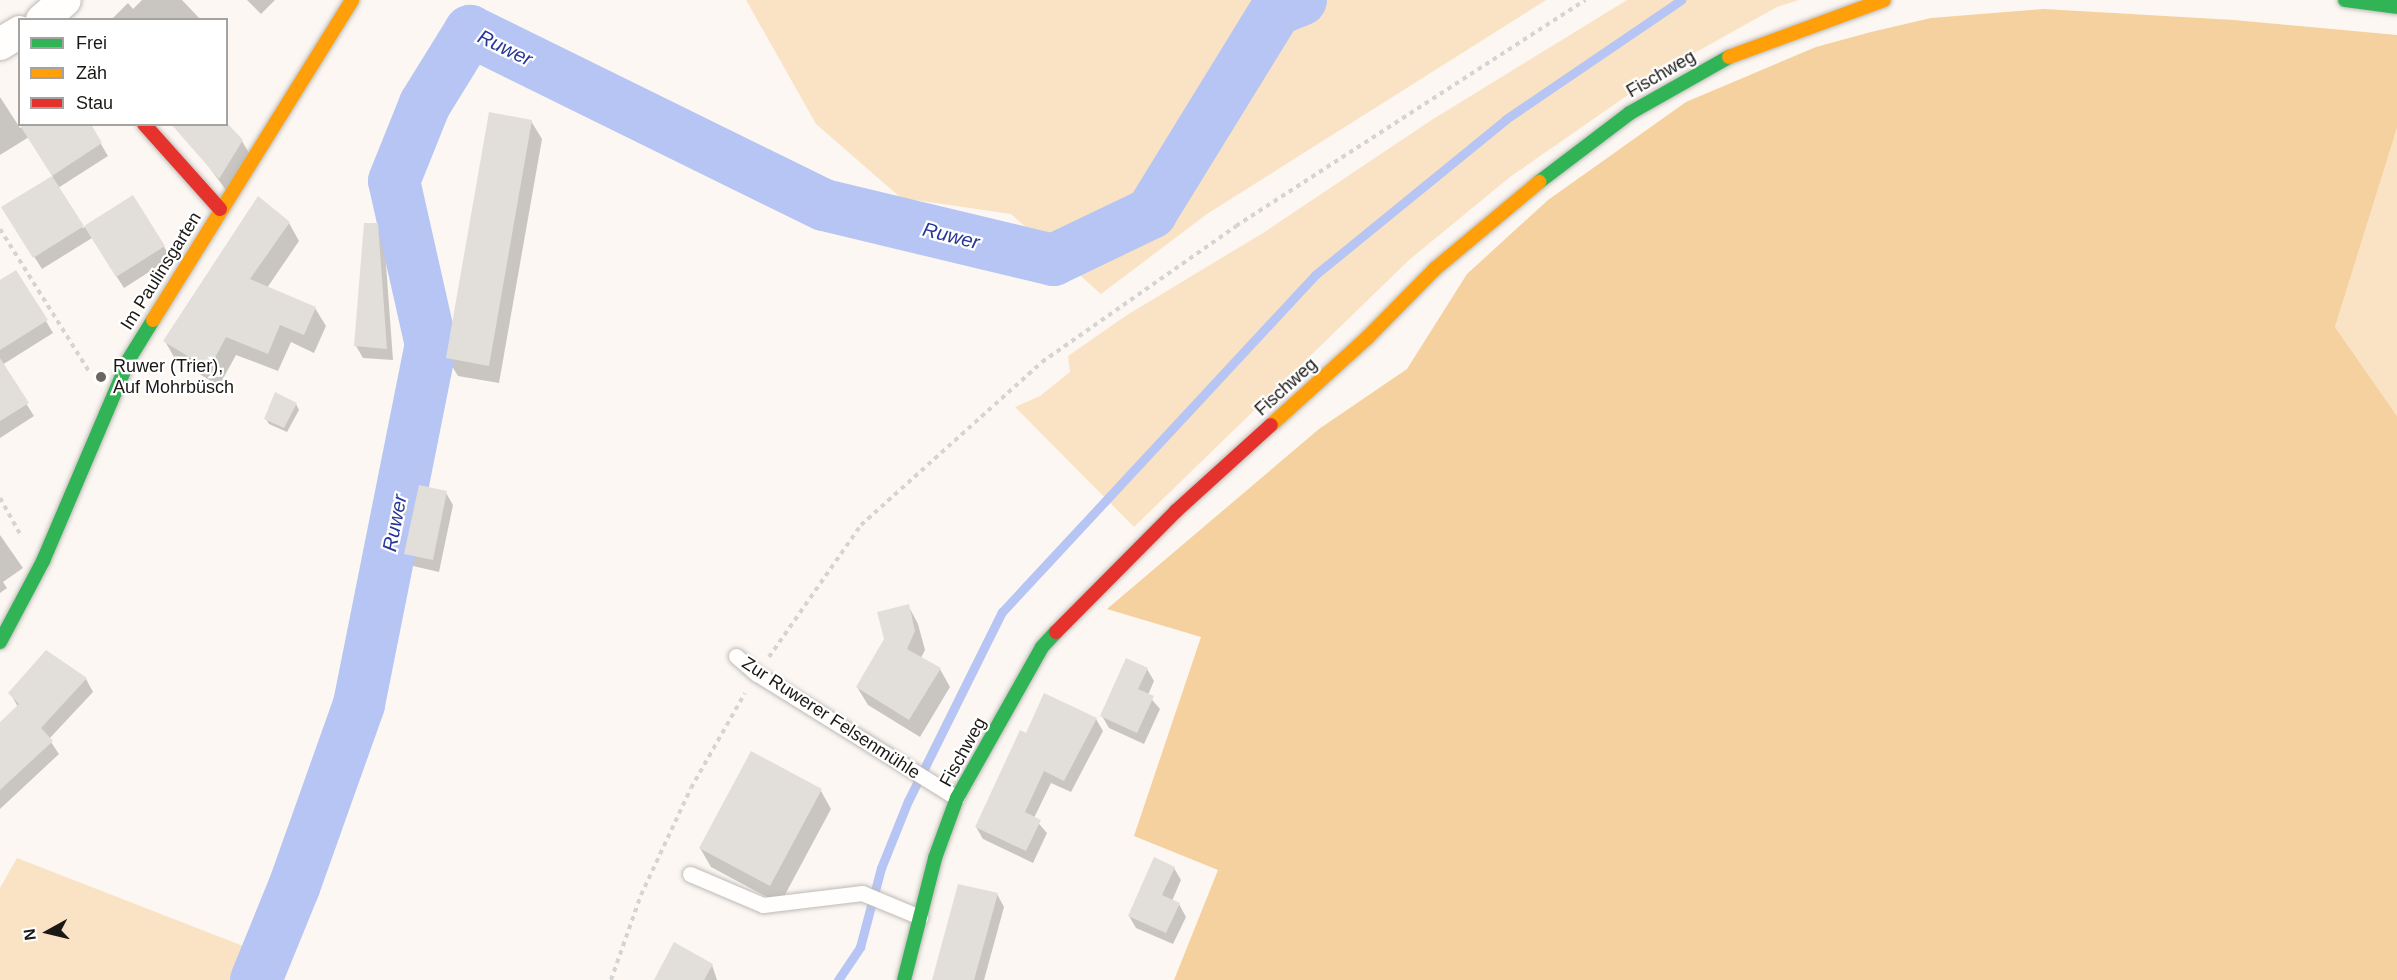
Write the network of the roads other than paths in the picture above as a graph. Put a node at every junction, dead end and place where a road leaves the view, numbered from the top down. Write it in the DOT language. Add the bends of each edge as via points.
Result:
graph roads {
  1 [pos="352,0"];
  2 [pos="1884,0"];
  3 [pos="2345,0"];
  4 [pos="2397,7"];
  5 [pos="18,33"];
  6 [pos="0,44"];
  7 [pos="146,126"];
  8 [pos="220,209"];
  9 [pos="0,642"];
  10 [pos="736,656"];
  11 [pos="957,798"];
  12 [pos="690,874"];
  13 [pos="920,916"];
  14 [pos="904,980"];
  1 -- 8 [label="main road, Im Paulinsgarten"];
  2 -- 11 [label="main road, Fischweg" via="1744,48 1630,112 1513,202 1435,269 1367,338 1176,511 1042,647"];
  3 -- 4 [label="main road"];
  5 -- 6 [label="street"];
  7 -- 8 [label="main road"];
  8 -- 9 [label="main road, Im Paulinsgarten" via="129,359 43,561"];
  10 -- 11 [label="lane, Zur Ruwerer Felsenmühle" via="757,674"];
  11 -- 13 [label="main road, Fischweg" via="935,858"];
  12 -- 13 [label="lane" via="764,905 862,893"];
  13 -- 14 [label="main road, Fischweg"];
}
